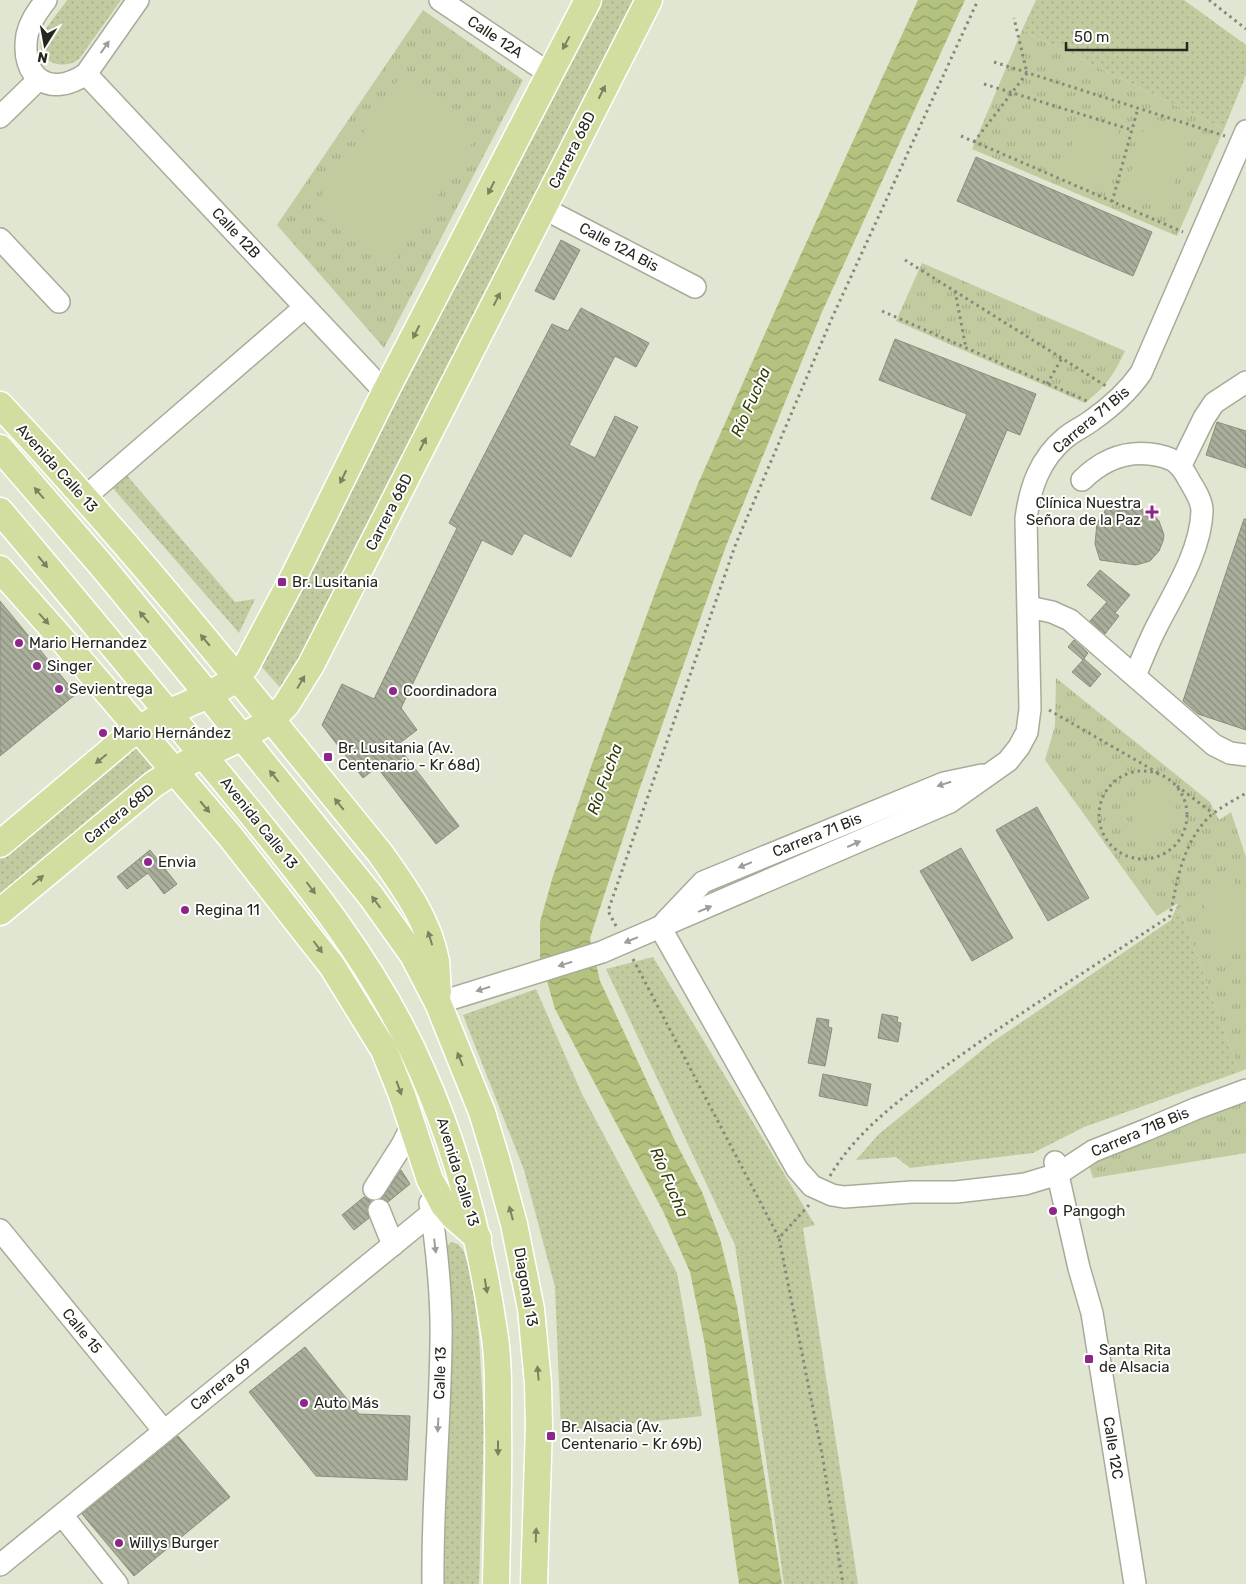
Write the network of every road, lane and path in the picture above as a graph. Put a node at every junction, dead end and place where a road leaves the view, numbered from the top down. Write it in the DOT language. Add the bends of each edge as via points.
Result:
graph roads {
  1 [pos="46,0"];
  2 [pos="138,0"];
  3 [pos="440,0"];
  4 [pos="588,0"];
  5 [pos="650,0"];
  6 [pos="978,0"];
  7 [pos="1209,0"];
  8 [pos="1014,18"];
  9 [pos="1246,29"];
  10 [pos="994,62"];
  11 [pos="1027,73"];
  12 [pos="86,74"];
  13 [pos="550,74"];
  14 [pos="38,80"];
  15 [pos="984,84"];
  16 [pos="1012,93"];
  17 [pos="1138,108"];
  18 [pos="0,117"];
  19 [pos="1132,130"];
  20 [pos="1236,134"];
  21 [pos="961,136"];
  22 [pos="974,142"];
  23 [pos="1112,202"];
  24 [pos="543,208"];
  25 [pos="1184,233"];
  26 [pos="0,239"];
  27 [pos="905,260"];
  28 [pos="695,287"];
  29 [pos="955,291"];
  30 [pos="59,302"];
  31 [pos="305,307"];
  32 [pos="882,311"];
  33 [pos="966,348"];
  34 [pos="1062,358"];
  35 [pos="1246,382"];
  36 [pos="1047,384"];
  37 [pos="1111,389"];
  38 [pos="385,392"];
  39 [pos="1092,404"];
  40 [pos="0,405"];
  41 [pos="0,448"];
  42 [pos="1181,465"];
  43 [pos="1082,480"];
  44 [pos="84,498"];
  45 [pos="0,511"];
  46 [pos="0,569"];
  47 [pos="1029,607"];
  48 [pos="1135,676"];
  49 [pos="236,678"];
  50 [pos="208,695"];
  51 [pos="1048,710"];
  52 [pos="168,714"];
  53 [pos="270,720"];
  54 [pos="139,729"];
  55 [pos="243,737"];
  56 [pos="203,755"];
  57 [pos="1246,755"];
  58 [pos="174,770"];
  59 [pos="1163,776"];
  60 [pos="1174,784"];
  61 [pos="1246,793"];
  62 [pos="1214,814"];
  63 [pos="0,844"];
  64 [pos="0,912"];
  65 [pos="660,928"];
  66 [pos="624,942"];
  67 [pos="438,1003"];
  68 [pos="370,1026"];
  69 [pos="422,1069"];
  70 [pos="1246,1090"];
  71 [pos="412,1125"];
  72 [pos="1063,1163"];
  73 [pos="374,1188"];
  74 [pos="821,1191"];
  75 [pos="437,1208"];
  76 [pos="379,1210"];
  77 [pos="0,1230"];
  78 [pos="478,1238"];
  79 [pos="779,1238"];
  80 [pos="393,1244"];
  81 [pos="164,1431"];
  82 [pos="62,1515"];
  83 [pos="0,1565"];
  84 [pos="117,1584"];
  85 [pos="433,1584"];
  86 [pos="496,1584"];
  87 [pos="534,1584"];
  88 [pos="843,1584"];
  89 [pos="1135,1584"];
  1 -- 14 [label="street" via="32,19 26,48 29,65"];
  12 -- 2 [label="street, one-way"];
  3 -- 13 [label="street, Calle 12A"];
  4 -- 13 [label="main road, one-way"];
  24 -- 5 [label="main road, Carrera 68D, one-way"];
  6 -- 66 [label="path" via="832,318 734,546 608,911"];
  7 -- 9 [label="path"];
  8 -- 11 [label="path"];
  10 -- 11 [label="path"];
  11 -- 16 [label="path"];
  11 -- 17 [label="path"];
  12 -- 14 [label="street" via="66,84"];
  12 -- 31 [label="street, Calle 12B"];
  13 -- 38 [label="main road, one-way"];
  14 -- 18 [label="street"];
  15 -- 16 [label="path"];
  16 -- 19 [label="path"];
  16 -- 22 [label="path"];
  17 -- 19 [label="path"];
  17 -- 20 [label="path"];
  19 -- 23 [label="path"];
  20 -- 47 [label="street, Carrera 71 Bis" via="1141,373 1118,402 1066,437 1047,457 1035,477 1026,519"];
  21 -- 22 [label="path"];
  22 -- 23 [label="path"];
  23 -- 25 [label="path"];
  24 -- 28 [label="street, Calle 12A Bis"];
  53 -- 24 [label="main road, Carrera 68D, one-way" via="286,705 311,665"];
  26 -- 30 [label="street"];
  27 -- 29 [label="path"];
  29 -- 33 [label="path"];
  29 -- 34 [label="path"];
  31 -- 38 [label="street, Calle 12B"];
  31 -- 44 [label="street"];
  32 -- 33 [label="path"];
  33 -- 36 [label="path"];
  34 -- 36 [label="path"];
  34 -- 37 [label="path"];
  35 -- 42 [label="street" via="1214,403"];
  36 -- 39 [label="path"];
  38 -- 49 [label="main road, one-way" via="252,656"];
  40 -- 44 [label="main road, Avenida Calle 13"];
  50 -- 41 [label="main road, Avenida Calle 13, one-way"];
  42 -- 43 [label="street" via="1156,455 1138,453 1102,462"];
  42 -- 48 [label="street" via="1198,495 1202,510 1197,542"];
  49 -- 44 [label="main road, Avenida Calle 13, one-way"];
  45 -- 52 [label="main road, Avenida Calle 13, one-way"];
  46 -- 54 [label="main road, Avenida Calle 13, one-way"];
  47 -- 48 [label="street" via="1070,620"];
  47 -- 65 [label="street, Carrera 71 Bis" via="1030,709 1027,732 1008,761 992,773 944,783 703,882"];
  48 -- 57 [label="street" via="1214,745 1230,753"];
  49 -- 50 [label="main road"];
  49 -- 53 [label="main road, Avenida Calle 13"];
  50 -- 52 [label="main road"];
  50 -- 55 [label="main road, Avenida Calle 13"];
  51 -- 59 [label="path"];
  52 -- 54 [label="main road"];
  52 -- 56 [label="main road, Avenida Calle 13"];
  53 -- 55 [label="main road, Carrera 68D"];
  67 -- 53 [label="main road, Avenida Calle 13, one-way" via="432,946 421,915 408,892 380,853"];
  54 -- 58 [label="main road, Avenida Calle 13"];
  54 -- 63 [label="main road, one-way"];
  55 -- 56 [label="main road, Carrera 68D"];
  67 -- 55 [label="main road, Avenida Calle 13, one-way" via="397,930"];
  56 -- 58 [label="main road, Carrera 68D"];
  56 -- 69 [label="main road, Avenida Calle 13, one-way" via="338,925 388,1002"];
  64 -- 58 [label="main road, Carrera 68D, one-way"];
  58 -- 68 [label="main road, Avenida Calle 13, one-way" via="304,928"];
  59 -- 60 [label="path"];
  59 -- 60 [label="path" via="1136,772 1122,776 1103,796 1099,810 1100,825 1116,850 1130,857 1145,859 1160,856 1173,848 1187,822 1183,795"];
  60 -- 62 [label="path"];
  61 -- 62 [label="path"];
  62 -- 74 [label="path" via="1190,842 1182,861 1170,916 924,1081 876,1121 839,1161"];
  65 -- 66 [label="street, Carrera 71 Bis, one-way"];
  65 -- 74 [label="street" via="797,1169"];
  66 -- 67 [label="street, Carrera 71 Bis, one-way" via="602,952"];
  66 -- 79 [label="path"];
  87 -- 67 [label="main road, Diagonal 13, one-way" via="539,1425 532,1309 516,1233 482,1112"];
  68 -- 69 [label="main road"];
  68 -- 71 [label="main road, Avenida Calle 13, one-way" via="392,1068"];
  69 -- 78 [label="main road, Avenida Calle 13" via="460,1170"];
  70 -- 72 [label="street, Carrera 71B Bis"];
  71 -- 73 [label="street"];
  71 -- 75 [label="main road, Avenida Calle 13"];
  72 -- 74 [label="street, Carrera 71B Bis" via="1025,1184 956,1192 844,1197"];
  72 -- 89 [label="street, Calle 12C" via="1079,1268 1092,1313"];
  74 -- 79 [label="path"];
  75 -- 78 [label="main road, Avenida Calle 13" via="454,1217"];
  75 -- 80 [label="street, Carrera 69"];
  75 -- 85 [label="street, Calle 13, one-way" via="441,1342"];
  76 -- 80 [label="street"];
  77 -- 81 [label="street, Calle 15"];
  78 -- 86 [label="main road, one-way" via="495,1335 497,1370"];
  79 -- 88 [label="path" via="822,1454"];
  80 -- 81 [label="street, Carrera 69"];
  81 -- 82 [label="street, Carrera 69"];
  82 -- 83 [label="street, Carrera 69"];
  82 -- 84 [label="street"];
}
